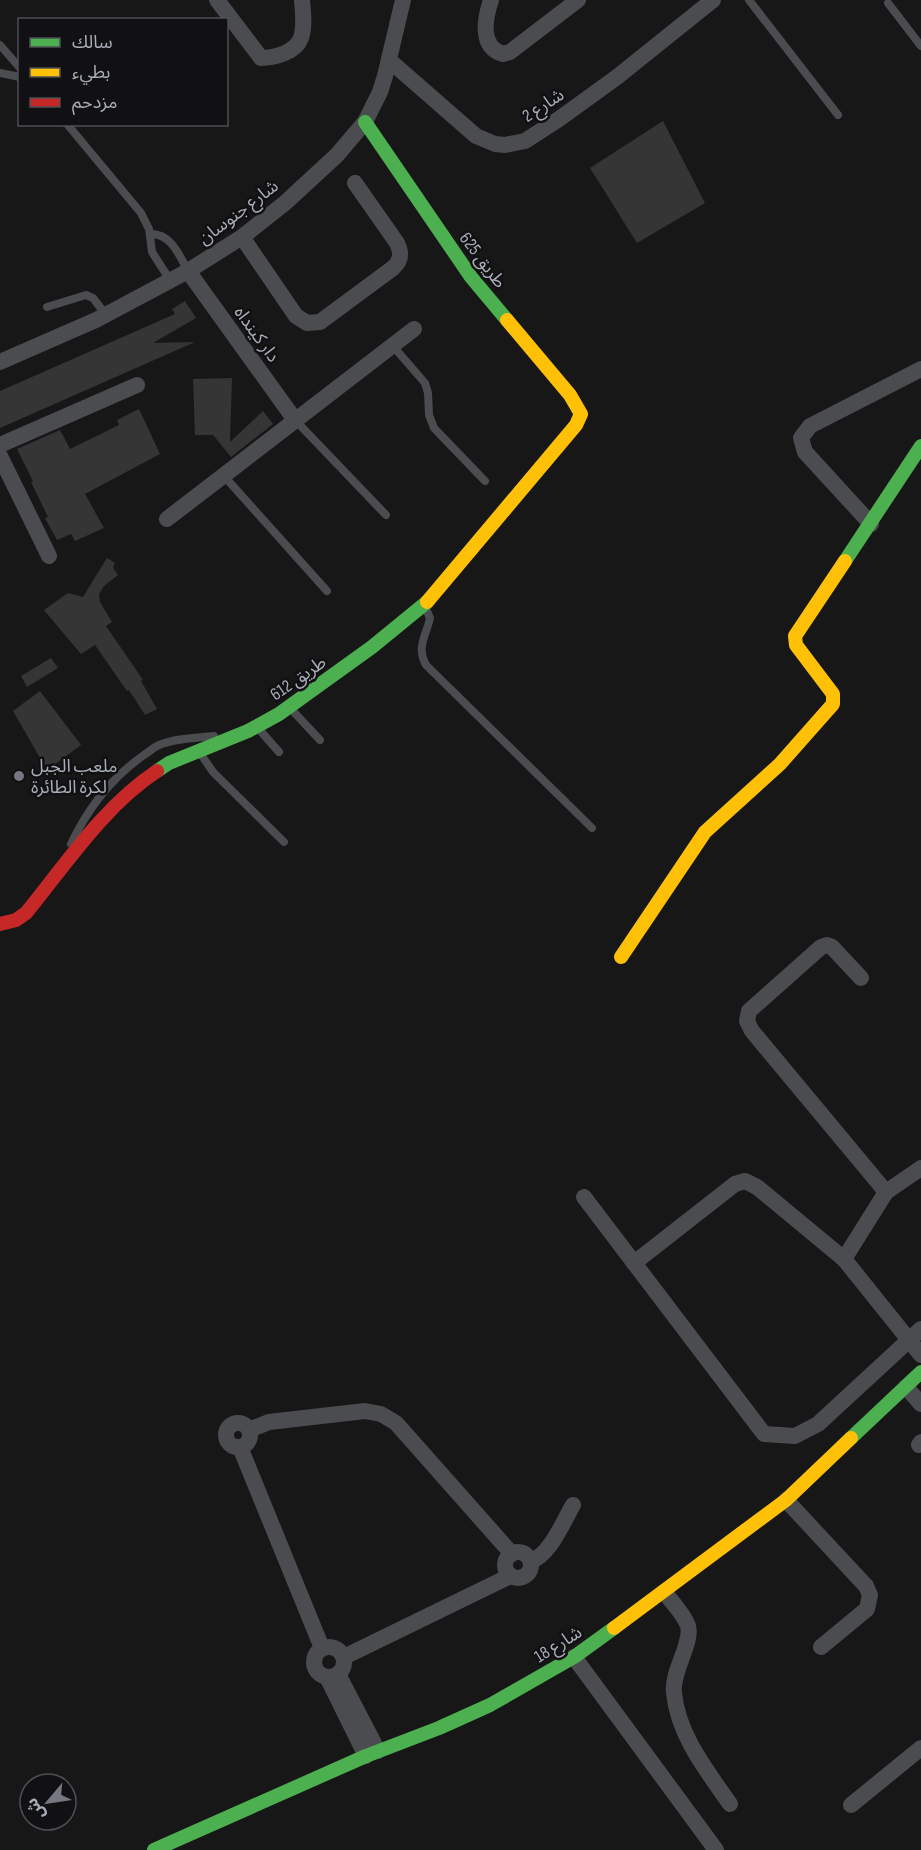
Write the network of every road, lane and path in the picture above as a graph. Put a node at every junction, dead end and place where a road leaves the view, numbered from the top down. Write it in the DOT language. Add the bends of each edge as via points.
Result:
graph roads {
  1 [pos="217,0"];
  2 [pos="302,0"];
  3 [pos="403,0"];
  4 [pos="491,0"];
  5 [pos="578,0"];
  6 [pos="713,0"];
  7 [pos="749,0"];
  8 [pos="888,3"];
  9 [pos="0,45"];
  10 [pos="921,46"];
  11 [pos="389,60"];
  12 [pos="18,66"];
  13 [pos="0,73"];
  14 [pos="18,77"];
  15 [pos="838,115"];
  16 [pos="364,122"];
  17 [pos="69,126"];
  18 [pos="355,183"];
  19 [pos="150,234"];
  20 [pos="242,237"];
  21 [pos="188,271"];
  22 [pos="170,280"];
  23 [pos="47,307"];
  24 [pos="106,315"];
  25 [pos="414,329"];
  26 [pos="392,345"];
  27 [pos="0,362"];
  28 [pos="921,369"];
  29 [pos="137,385"];
  30 [pos="581,414"];
  31 [pos="295,420"];
  32 [pos="0,445"];
  33 [pos="921,446"];
  34 [pos="0,456"];
  35 [pos="224,476"];
  36 [pos="485,481"];
  37 [pos="386,515"];
  38 [pos="167,519"];
  39 [pos="871,524"];
  40 [pos="50,556"];
  41 [pos="327,591"];
  42 [pos="424,606"];
  43 [pos="289,707"];
  44 [pos="257,727"];
  45 [pos="239,735"];
  46 [pos="320,740"];
  47 [pos="199,750"];
  48 [pos="279,752"];
  49 [pos="592,828"];
  50 [pos="284,842"];
  51 [pos="54,880"];
  52 [pos="0,924"];
  53 [pos="621,957"];
  54 [pos="861,978"];
  55 [pos="921,1168"];
  56 [pos="886,1192"];
  57 [pos="584,1197"];
  58 [pos="844,1259"];
  59 [pos="634,1263"];
  60 [pos="915,1334"];
  61 [pos="921,1355"];
  62 [pos="921,1372"];
  63 [pos="906,1387"];
  64 [pos="921,1404"];
  65 [pos="786,1500"];
  66 [pos="573,1505"];
  67 [pos="512,1554"];
  68 [pos="531,1561"];
  69 [pos="510,1575"];
  70 [pos="664,1592"];
  71 [pos="821,1647"];
  72 [pos="322,1648"];
  73 [pos="344,1657"];
  74 [pos="574,1657"];
  75 [pos="333,1676"];
  76 [pos="921,1748"];
  77 [pos="372,1754"];
  78 [pos="730,1804"];
  79 [pos="851,1805"];
  80 [pos="153,1850"];
  81 [pos="716,1850"];
  1 -- 2 [label="street" via="261,58 271,58 301,40"];
  3 -- 11 [label="street, شارع جنوسان"];
  4 -- 5 [label="street" via="485,31 495,51 503,54"];
  6 -- 11 [label="street, شارع 2" via="579,105 525,141 515,143 495,144 476,136"];
  7 -- 15 [label="lane"];
  8 -- 10 [label="lane"];
  9 -- 12 [label="lane"];
  11 -- 16 [label="street, شارع جنوسان" via="380,92"];
  13 -- 14 [label="lane"];
  16 -- 20 [label="street, شارع جنوسان" via="337,155"];
  16 -- 30 [label="street, طريق 625" via="471,277 570,395"];
  17 -- 19 [label="lane" via="141,213"];
  18 -- 20 [label="street" via="397,243 400,259 320,322 307,323 296,316"];
  19 -- 21 [label="lane" via="160,234 168,240"];
  19 -- 22 [label="lane" via="152,252"];
  20 -- 21 [label="street, شارع جنوسان"];
  21 -- 22 [label="street, شارع جنوسان"];
  21 -- 31 [label="street, دار كينداه"];
  22 -- 24 [label="street, شارع جنوسان"];
  23 -- 24 [label="lane" via="86,295"];
  24 -- 27 [label="street, شارع جنوسان"];
  25 -- 26 [label="street"];
  26 -- 31 [label="street"];
  26 -- 36 [label="lane" via="425,383 434,428"];
  28 -- 39 [label="street" via="810,426 801,438 805,452"];
  29 -- 32 [label="street"];
  30 -- 42 [label="street, طريق 612" via="576,425"];
  31 -- 35 [label="street"];
  31 -- 37 [label="lane"];
  33 -- 39 [label="street"];
  34 -- 40 [label="street"];
  35 -- 38 [label="street"];
  35 -- 41 [label="lane"];
  39 -- 53 [label="street" via="795,636 796,645 833,694 833,704 780,764 705,832"];
  42 -- 43 [label="street, طريق 612"];
  42 -- 49 [label="lane" via="430,618 422,641 421,655 426,665"];
  43 -- 44 [label="street, طريق 612"];
  43 -- 46 [label="lane"];
  44 -- 45 [label="street, طريق 612"];
  44 -- 48 [label="lane"];
  45 -- 47 [label="street, طريق 612"];
  45 -- 51 [label="lane" via="186,738 158,745 126,768 84,816"];
  47 -- 50 [label="lane" via="209,767"];
  47 -- 51 [label="street, طريق 612" via="155,771 129,792"];
  51 -- 52 [label="street, طريق 612" via="26,913"];
  54 -- 56 [label="street" via="832,946 821,947 749,1011 747,1021"];
  55 -- 56 [label="street"];
  56 -- 58 [label="street"];
  57 -- 59 [label="street"];
  58 -- 59 [label="street" via="745,1181 735,1184"];
  58 -- 60 [label="street"];
  59 -- 60 [label="street" via="764,1434 795,1436 818,1424"];
  60 -- 61 [label="street"];
  62 -- 63 [label="street, شارع 18"];
  63 -- 64 [label="street"];
  63 -- 65 [label="street, شارع 18"];
  65 -- 70 [label="street, شارع 18"];
  65 -- 71 [label="street" via="870,1595 867,1609"];
  66 -- 68 [label="street" via="546,1551"];
  67 -- 68 [label="street" via="521,1552"];
  67 -- 69 [label="street" via="505,1564"];
  67 -- 72 [label="street" via="396,1423 381,1414 357,1412 269,1422 249,1430 248,1441 240,1447"];
  68 -- 69 [label="street" via="528,1575"];
  69 -- 73 [label="street"];
  70 -- 74 [label="street, شارع 18"];
  70 -- 78 [label="street" via="688,1630 675,1673 673,1692 678,1713 703,1767"];
  72 -- 73 [label="street" via="337,1649"];
  72 -- 75 [label="street" via="314,1661 318,1672"];
  73 -- 75 [label="street" via="344,1667"];
  74 -- 77 [label="street, شارع 18" via="490,1705"];
  74 -- 81 [label="street"];
  75 -- 77 [label="street"];
  76 -- 79 [label="street"];
  77 -- 80 [label="street, شارع 18"];
}
